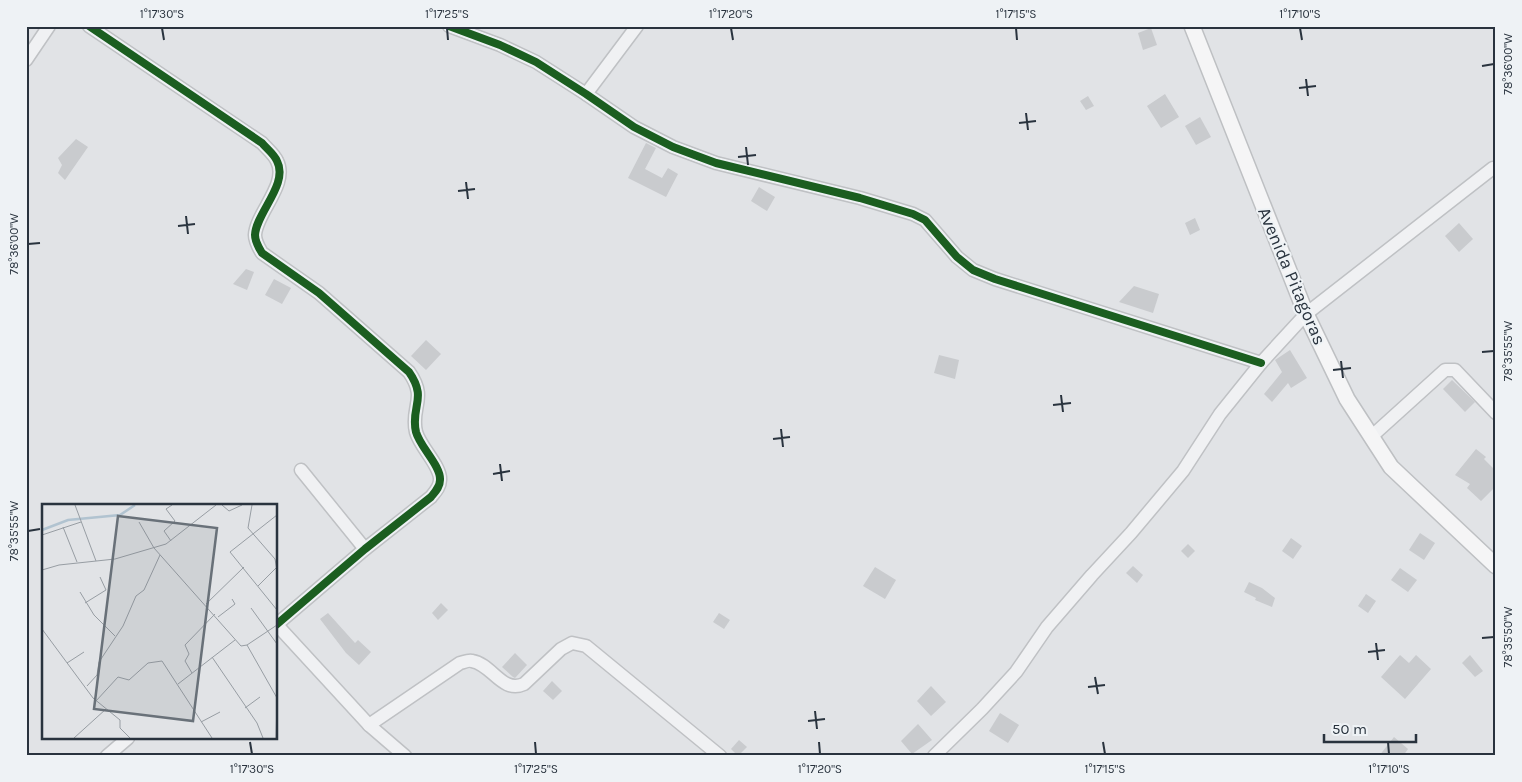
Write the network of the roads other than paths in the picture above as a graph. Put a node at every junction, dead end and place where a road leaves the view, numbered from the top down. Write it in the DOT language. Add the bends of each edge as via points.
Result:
graph roads {
  1 [pos="49,26"];
  2 [pos="88,26"];
  3 [pos="449,26"];
  4 [pos="637,26"];
  5 [pos="1192,26"];
  6 [pos="26,60"];
  7 [pos="586,94"];
  8 [pos="1493,168"];
  9 [pos="1306,314"];
  10 [pos="1261,363"];
  11 [pos="1496,413"];
  12 [pos="1372,436"];
  13 [pos="301,470"];
  14 [pos="365,549"];
  15 [pos="1496,566"];
  16 [pos="278,623"];
  17 [pos="278,627"];
  18 [pos="369,725"];
  19 [pos="126,740"];
  20 [pos="107,756"];
  21 [pos="405,756"];
  22 [pos="720,756"];
  23 [pos="934,756"];
  1 -- 6 [label="street"];
  2 -- 14 [label="street" via="262,143 272,153 280,174 257,227 255,236 262,254 319,293 409,372 416,382 419,399 415,429 438,472 438,488"];
  3 -- 7 [label="street" via="536,62"];
  4 -- 7 [label="street"];
  5 -- 9 [label="main road, Avenida Pitagoras"];
  7 -- 10 [label="street" via="634,127 673,147 716,162 913,214 925,220 957,257 980,273"];
  8 -- 9 [label="street"];
  9 -- 10 [label="street"];
  9 -- 12 [label="main road, Avenida Pitagoras" via="1347,399"];
  10 -- 23 [label="street" via="1220,414 1183,471 1047,627 1016,672"];
  11 -- 12 [label="street" via="1455,370 1445,370"];
  12 -- 15 [label="main road, Avenida Pitagoras" via="1391,467"];
  13 -- 14 [label="street"];
  14 -- 16 [label="street"];
  17 -- 18 [label="street"];
  18 -- 21 [label="street"];
  18 -- 22 [label="street" via="460,663 471,660 510,686 518,687 572,643 586,646"];
  19 -- 20 [label="street"];
}
